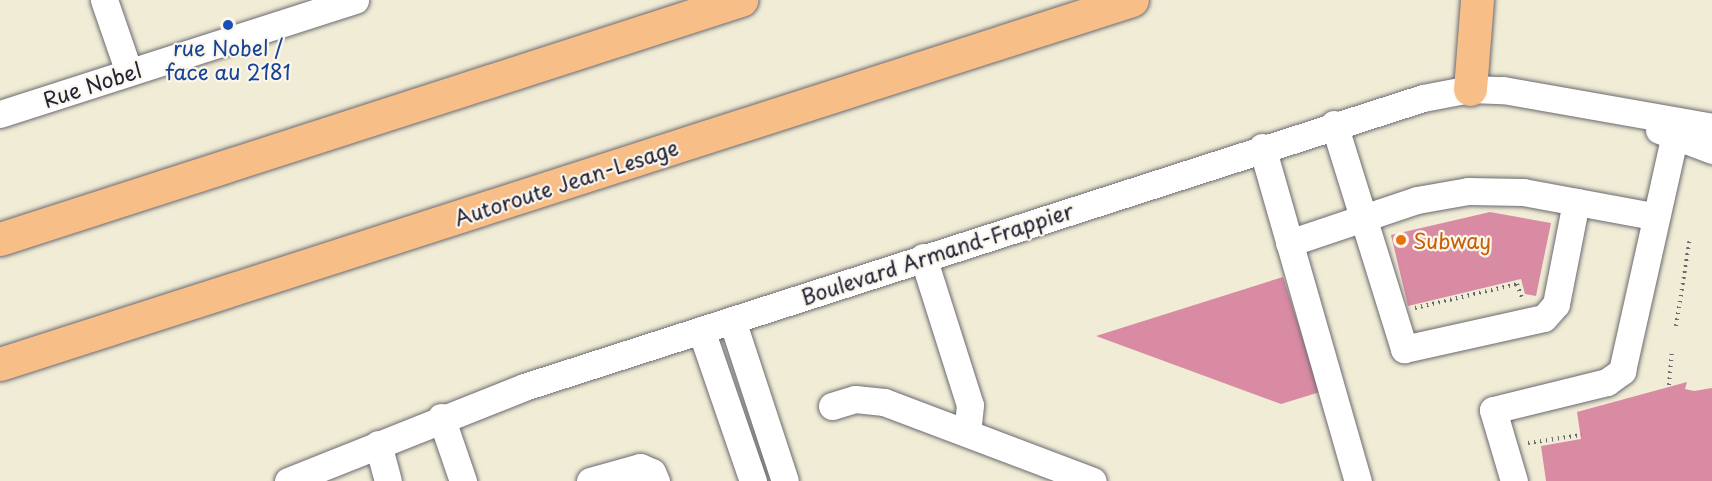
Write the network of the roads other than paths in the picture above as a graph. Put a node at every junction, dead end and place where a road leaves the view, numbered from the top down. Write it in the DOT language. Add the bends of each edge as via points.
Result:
graph roads {
  1 [pos="104,0"];
  2 [pos="355,0"];
  3 [pos="741,0"];
  4 [pos="1132,0"];
  5 [pos="1477,0"];
  6 [pos="129,72"];
  7 [pos="1470,89"];
  8 [pos="0,114"];
  9 [pos="1334,124"];
  10 [pos="1712,127"];
  11 [pos="1676,128"];
  12 [pos="1262,147"];
  13 [pos="1712,150"];
  14 [pos="1576,201"];
  15 [pos="1653,216"];
  16 [pos="1359,220"];
  17 [pos="0,239"];
  18 [pos="1289,243"];
  19 [pos="923,257"];
  20 [pos="732,320"];
  21 [pos="701,330"];
  22 [pos="0,364"];
  23 [pos="832,406"];
  24 [pos="441,417"];
  25 [pos="967,433"];
  26 [pos="378,444"];
  27 [pos="288,481"];
  28 [pos="388,481"];
  29 [pos="463,481"];
  30 [pos="590,481"];
  31 [pos="656,481"];
  32 [pos="753,481"];
  33 [pos="785,481"];
  34 [pos="1093,481"];
  35 [pos="1358,481"];
  36 [pos="1514,481"];
  1 -- 6 [label="street"];
  2 -- 6 [label="street, Rue Nobel"];
  3 -- 17 [label="highway"];
  4 -- 22 [label="highway, Autoroute Jean-Lesage"];
  5 -- 7 [label="highway"];
  6 -- 8 [label="street, Rue Nobel"];
  7 -- 9 [label="street, Boulevard Armand-Frappier"];
  7 -- 11 [label="street, Boulevard Armand-Frappier" via="1599,106"];
  9 -- 12 [label="street, Boulevard Armand-Frappier"];
  9 -- 16 [label="street"];
  10 -- 11 [label="street, Boulevard Armand-Frappier"];
  11 -- 13 [label="street, Boulevard Armand-Frappier"];
  11 -- 15 [label="street"];
  12 -- 18 [label="street"];
  12 -- 19 [label="street, Boulevard Armand-Frappier"];
  14 -- 15 [label="street"];
  14 -- 16 [label="street" via="1523,192 1468,191 1417,200"];
  14 -- 16 [label="street" via="1556,304 1544,318 1404,349"];
  15 -- 36 [label="street" via="1622,371 1607,382 1493,410"];
  16 -- 18 [label="street"];
  18 -- 35 [label="street"];
  19 -- 20 [label="street, Boulevard Armand-Frappier"];
  19 -- 25 [label="street" via="970,405"];
  20 -- 21 [label="street, Boulevard Armand-Frappier"];
  20 -- 33 [label="street"];
  21 -- 24 [label="street, Boulevard Armand-Frappier"];
  21 -- 32 [label="street"];
  23 -- 25 [label="street" via="872,399"];
  24 -- 26 [label="street, Boulevard Armand-Frappier"];
  24 -- 29 [label="street"];
  25 -- 34 [label="street"];
  26 -- 27 [label="street, Boulevard Armand-Frappier"];
  26 -- 28 [label="street"];
  30 -- 31 [label="street" via="640,467 652,472"];
}
